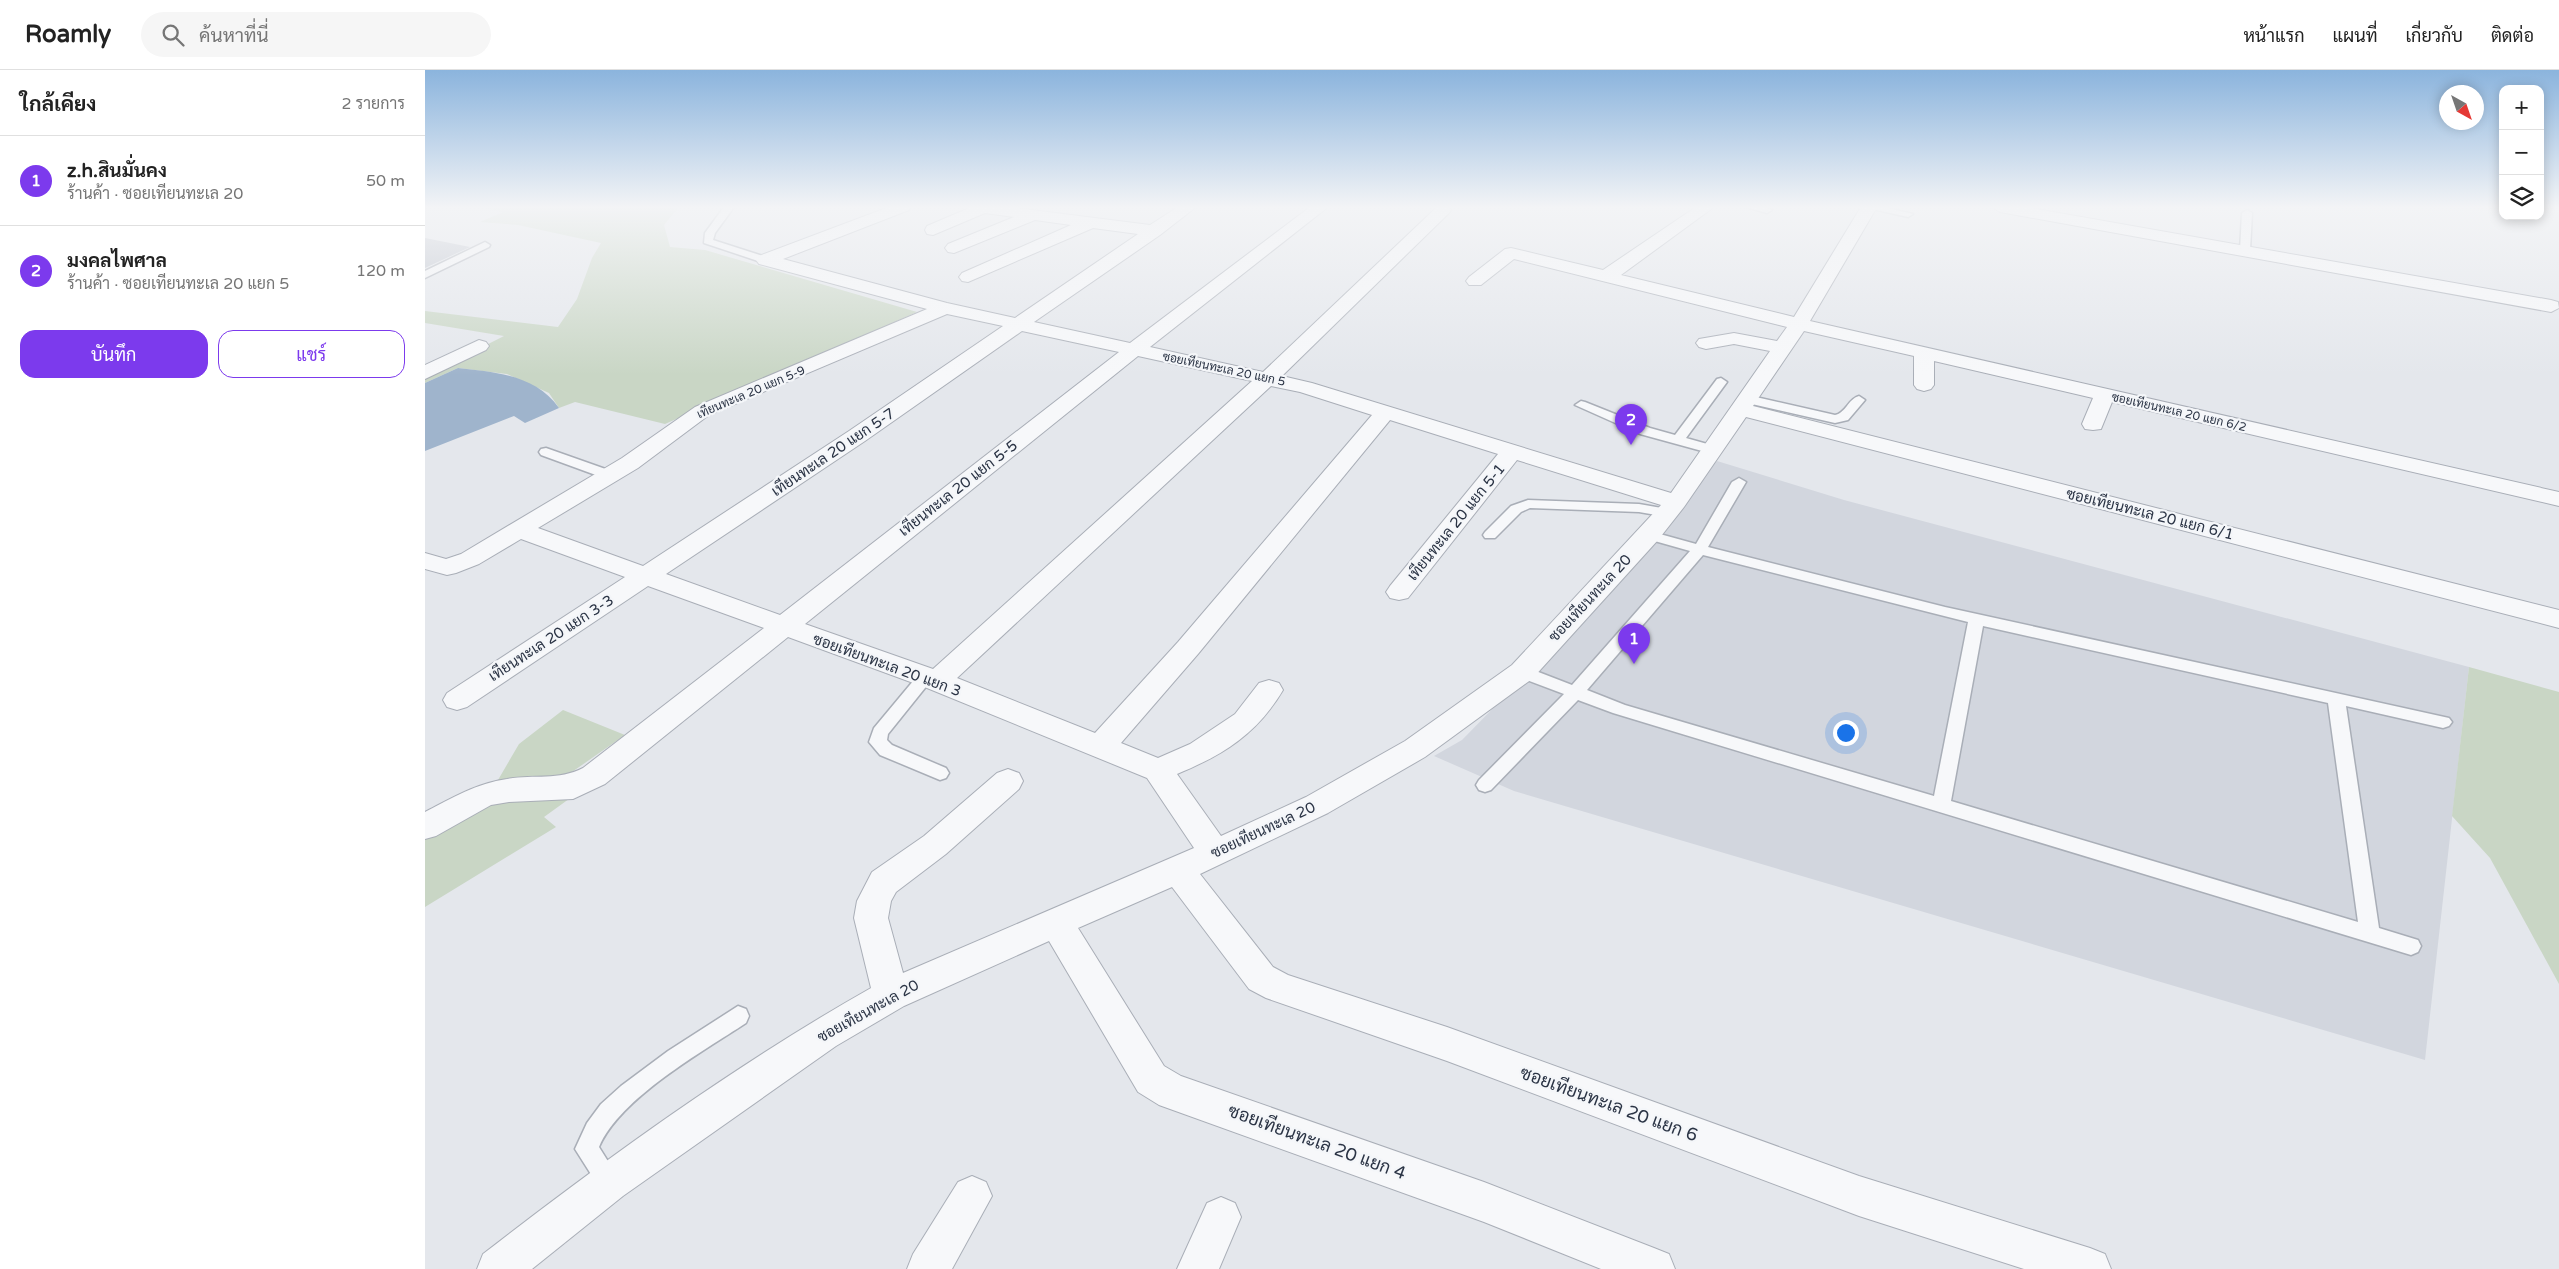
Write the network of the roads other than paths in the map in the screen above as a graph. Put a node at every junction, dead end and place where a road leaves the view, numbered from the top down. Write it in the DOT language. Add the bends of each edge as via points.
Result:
graph roads {
  1 [pos="448,263"];
  2 [pos="776,263"];
  3 [pos="1000,263"];
  4 [pos="1107,263"];
  5 [pos="1247,263"];
  6 [pos="1388,263"];
  7 [pos="1498,263"];
  8 [pos="1553,263"];
  9 [pos="1626,263"];
  10 [pos="1836,263"];
  11 [pos="2316,263"];
  12 [pos="425,274"];
  13 [pos="1607,276"];
  14 [pos="968,277"];
  15 [pos="1475,281"];
  16 [pos="2551,306"];
  17 [pos="945,308"];
  18 [pos="1019,324"];
  19 [pos="1799,324"];
  20 [pos="1706,343"];
  21 [pos="479,346"];
  22 [pos="1782,348"];
  23 [pos="1134,349"];
  24 [pos="1924,353"];
  25 [pos="425,373"];
  26 [pos="1268,378"];
  27 [pos="1721,382"];
  28 [pos="1924,385"];
  29 [pos="2104,395"];
  30 [pos="1859,400"];
  31 [pos="1744,404"];
  32 [pos="1581,405"];
  33 [pos="1386,412"];
  34 [pos="2093,424"];
  35 [pos="1677,441"];
  36 [pos="1713,450"];
  37 [pos="1512,451"];
  38 [pos="546,452"];
  39 [pos="609,475"];
  40 [pos="1739,482"];
  41 [pos="2559,499"];
  42 [pos="1672,507"];
  43 [pos="520,530"];
  44 [pos="1490,535"];
  45 [pos="1649,535"];
  46 [pos="1699,550"];
  47 [pos="425,562"];
  48 [pos="645,576"];
  49 [pos="1399,592"];
  50 [pos="1976,619"];
  51 [pos="2559,619"];
  52 [pos="783,627"];
  53 [pos="1522,672"];
  54 [pos="931,680"];
  55 [pos="1269,690"];
  56 [pos="1574,694"];
  57 [pos="2336,697"];
  58 [pos="457,700"];
  59 [pos="2443,722"];
  60 [pos="1100,747"];
  61 [pos="1158,770"];
  62 [pos="940,773"];
  63 [pos="1008,781"];
  64 [pos="1485,785"];
  65 [pos="1941,806"];
  66 [pos="425,827"];
  67 [pos="1215,853"];
  68 [pos="1177,870"];
  69 [pos="1056,923"];
  70 [pos="2370,933"];
  71 [pos="2411,946"];
  72 [pos="891,995"];
  73 [pos="738,1016"];
  74 [pos="609,1182"];
  75 [pos="972,1196"];
  76 [pos="1221,1217"];
  77 [pos="497,1269"];
  78 [pos="928,1269"];
  79 [pos="1199,1269"];
  80 [pos="1654,1269"];
  81 [pos="2089,1269"];
  1 -- 12 [label="lane"];
  2 -- 17 [label="street, ซอยเทียนทะเล 20 แยก 5"];
  3 -- 14 [label="street"];
  4 -- 18 [label="street, เทียนทะเล 20 แยก 5-7"];
  5 -- 23 [label="street, เทียนทะเล 20 แยก 5-5"];
  6 -- 26 [label="street"];
  7 -- 15 [label="street, ซอยเทียนทะเล 20 แยก 6/2"];
  8 -- 13 [label="street, ซอยเทียนทะเล 20 แยก 6/2"];
  9 -- 13 [label="street"];
  10 -- 19 [label="street, ซอยเทียนทะเล 20"];
  11 -- 16 [label="street"];
  13 -- 19 [label="street, ซอยเทียนทะเล 20 แยก 6/2"];
  17 -- 18 [label="street, ซอยเทียนทะเล 20 แยก 5"];
  17 -- 39 [label="street, เทียนทะเล 20 แยก 5-9" via="702,411"];
  18 -- 23 [label="street, ซอยเทียนทะเล 20 แยก 5"];
  18 -- 48 [label="street, เทียนทะเล 20 แยก 5-7"];
  19 -- 22 [label="street, ซอยเทียนทะเล 20"];
  19 -- 24 [label="street, ซอยเทียนทะเล 20 แยก 6/2"];
  20 -- 22 [label="street" via="1737,337"];
  21 -- 25 [label="street"];
  22 -- 31 [label="street, ซอยเทียนทะเล 20"];
  23 -- 26 [label="street, ซอยเทียนทะเล 20 แยก 5"];
  23 -- 52 [label="street, เทียนทะเล 20 แยก 5-5"];
  24 -- 28 [label="street"];
  24 -- 29 [label="street, ซอยเทียนทะเล 20 แยก 6/2"];
  26 -- 33 [label="street, ซอยเทียนทะเล 20 แยก 5"];
  26 -- 54 [label="street"];
  27 -- 35 [label="lane"];
  29 -- 34 [label="street"];
  29 -- 41 [label="street, ซอยเทียนทะเล 20 แยก 6/2"];
  30 -- 31 [label="lane" via="1844,417 1835,419"];
  31 -- 36 [label="street, ซอยเทียนทะเล 20"];
  31 -- 51 [label="street, ซอยเทียนทะเล 20 แยก 6/1"];
  32 -- 35 [label="lane"];
  33 -- 37 [label="street, ซอยเทียนทะเล 20 แยก 5"];
  33 -- 60 [label="street" via="1188,648"];
  35 -- 36 [label="lane"];
  36 -- 42 [label="street, ซอยเทียนทะเล 20"];
  37 -- 42 [label="street, ซอยเทียนทะเล 20 แยก 5"];
  37 -- 49 [label="street, เทียนทะเล 20 แยก 5-1"];
  38 -- 39 [label="lane"];
  39 -- 43 [label="street, เทียนทะเล 20 แยก 5-9"];
  40 -- 46 [label="lane"];
  42 -- 44 [label="lane" via="1528,504 1516,509"];
  42 -- 45 [label="street, ซอยเทียนทะเล 20"];
  43 -- 47 [label="street, เทียนทะเล 20 แยก 5-9" via="455,565 435,566"];
  43 -- 48 [label="street, ซอยเทียนทะเล 20 แยก 3"];
  45 -- 46 [label="lane"];
  45 -- 53 [label="street, ซอยเทียนทะเล 20"];
  46 -- 50 [label="lane"];
  46 -- 56 [label="lane"];
  48 -- 52 [label="street, ซอยเทียนทะเล 20 แยก 3"];
  48 -- 58 [label="street, เทียนทะเล 20 แยก 3-3"];
  50 -- 57 [label="lane"];
  50 -- 65 [label="lane"];
  52 -- 54 [label="street, ซอยเทียนทะเล 20 แยก 3"];
  52 -- 66 [label="street, เทียนทะเล 20 แยก 5-5" via="594,776 573,786 484,795"];
  53 -- 56 [label="lane"];
  53 -- 67 [label="street, ซอยเทียนทะเล 20" via="1415,749 1317,805"];
  54 -- 60 [label="street, ซอยเทียนทะเล 20 แยก 3"];
  54 -- 62 [label="lane" via="880,732 878,742 886,750"];
  55 -- 61 [label="street" via="1245,721 1200,752"];
  56 -- 64 [label="lane"];
  56 -- 65 [label="lane"];
  57 -- 59 [label="lane"];
  57 -- 70 [label="lane"];
  60 -- 61 [label="street, ซอยเทียนทะเล 20 แยก 3"];
  61 -- 67 [label="street"];
  63 -- 72 [label="street" via="935,845 884,882 874,901 871,918"];
  65 -- 70 [label="lane"];
  67 -- 68 [label="street, ซอยเทียนทะเล 20"];
  68 -- 69 [label="street, ซอยเทียนทะเล 20"];
  68 -- 81 [label="street, ซอยเทียนทะเล 20 แยก 6" via="1261,978 1278,987 1447,1044 1859,1196"];
  69 -- 72 [label="street, ซอยเทียนทะเล 20"];
  69 -- 80 [label="street, ซอยเทียนทะเล 20 แยก 4" via="1151,1079 1158,1084 1172,1092 1203,1100 1493,1205"];
  70 -- 71 [label="lane"];
  72 -- 74 [label="street, ซอยเทียนทะเล 20" via="823,1034"];
  73 -- 74 [label="lane" via="624,1095 602,1119 590,1136 587,1149"];
  74 -- 77 [label="street, ซอยเทียนทะเล 20"];
  75 -- 78 [label="street"];
  76 -- 79 [label="street"];
}
